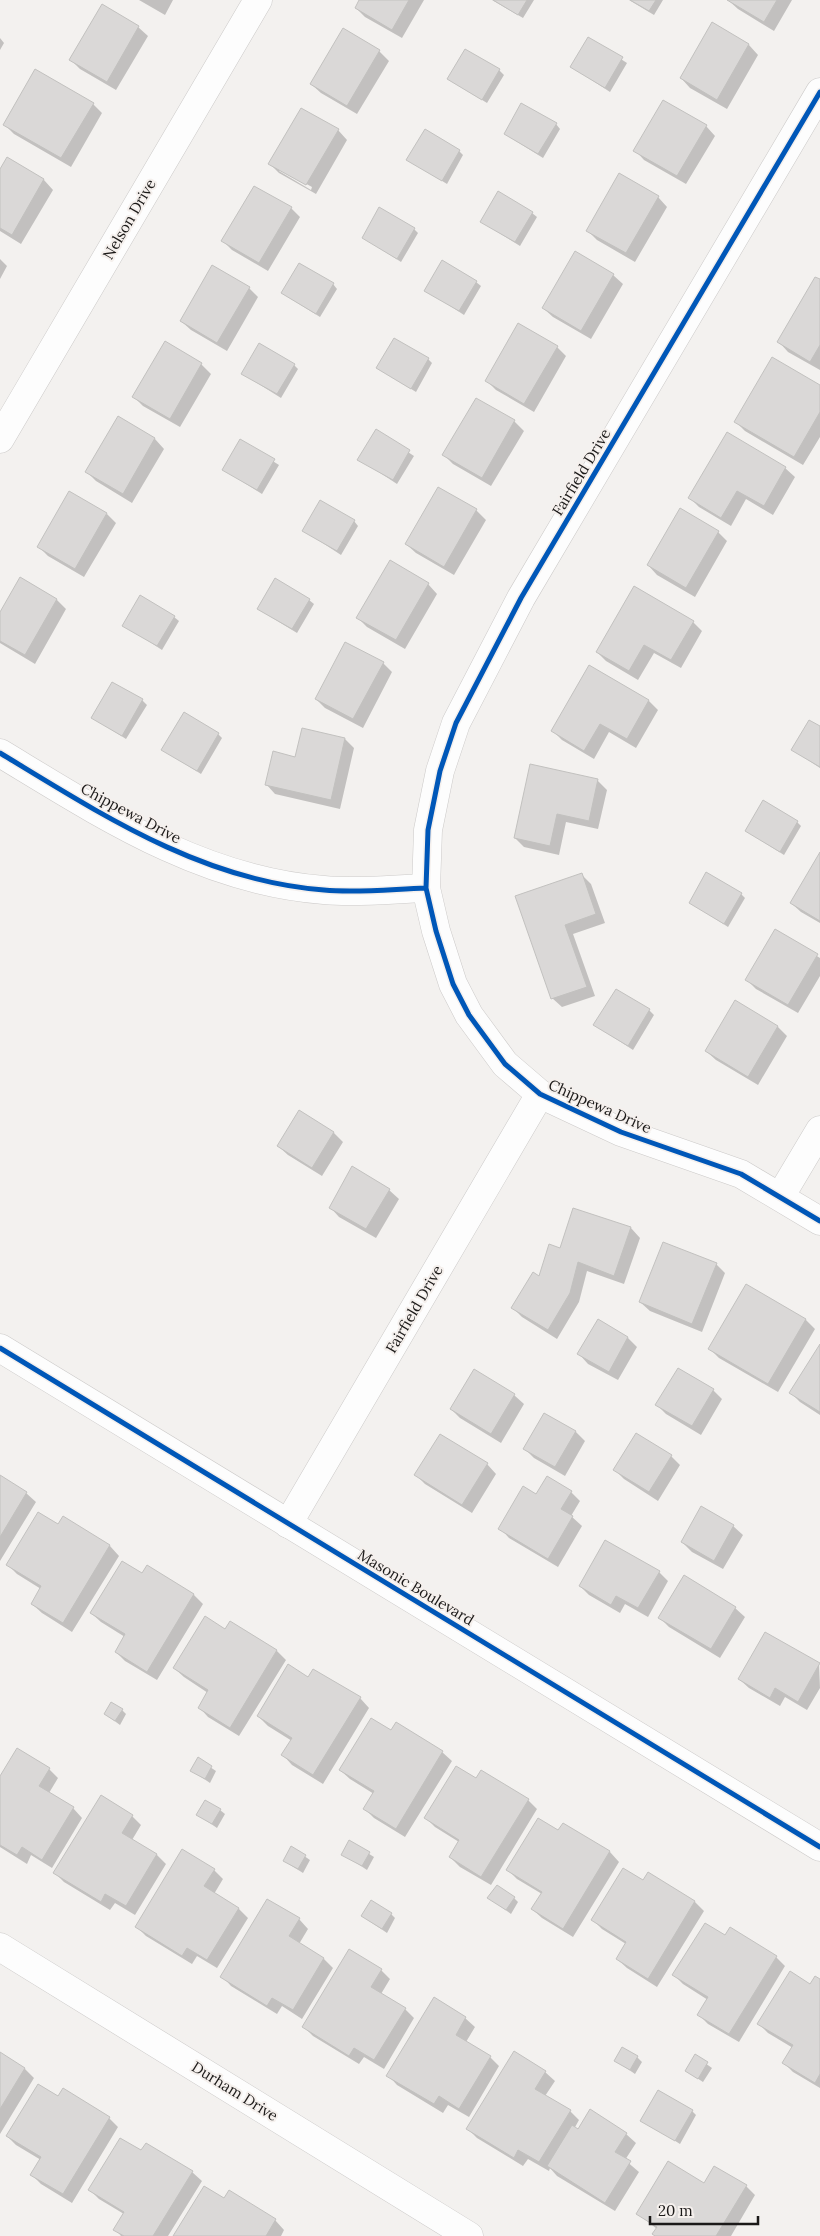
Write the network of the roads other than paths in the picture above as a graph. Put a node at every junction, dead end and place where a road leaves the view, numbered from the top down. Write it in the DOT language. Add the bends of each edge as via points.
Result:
graph roads {
  1 [pos="258,0"];
  2 [pos="820,92"];
  3 [pos="0,439"];
  4 [pos="0,753"];
  5 [pos="426,888"];
  6 [pos="540,1094"];
  7 [pos="820,1130"];
  8 [pos="780,1197"];
  9 [pos="820,1220"];
  10 [pos="0,1348"];
  11 [pos="288,1524"];
  12 [pos="820,1847"];
  13 [pos="0,1947"];
  14 [pos="469,2236"];
  1 -- 3 [label="street, Nelson Drive"];
  2 -- 5 [label="street, Fairfield Drive" via="521,598 456,723 440,771 428,830"];
  4 -- 5 [label="street, Chippewa Drive" via="154,843 246,877 325,890"];
  5 -- 6 [label="street, Chippewa Drive" via="453,984 469,1015 505,1064"];
  6 -- 8 [label="street, Chippewa Drive" via="620,1132 742,1174"];
  6 -- 11 [label="street, Fairfield Drive"];
  7 -- 8 [label="street"];
  8 -- 9 [label="street, Chippewa Drive"];
  10 -- 11 [label="street, Masonic Boulevard"];
  11 -- 12 [label="street, Masonic Boulevard"];
  13 -- 14 [label="street, Durham Drive"];
}
